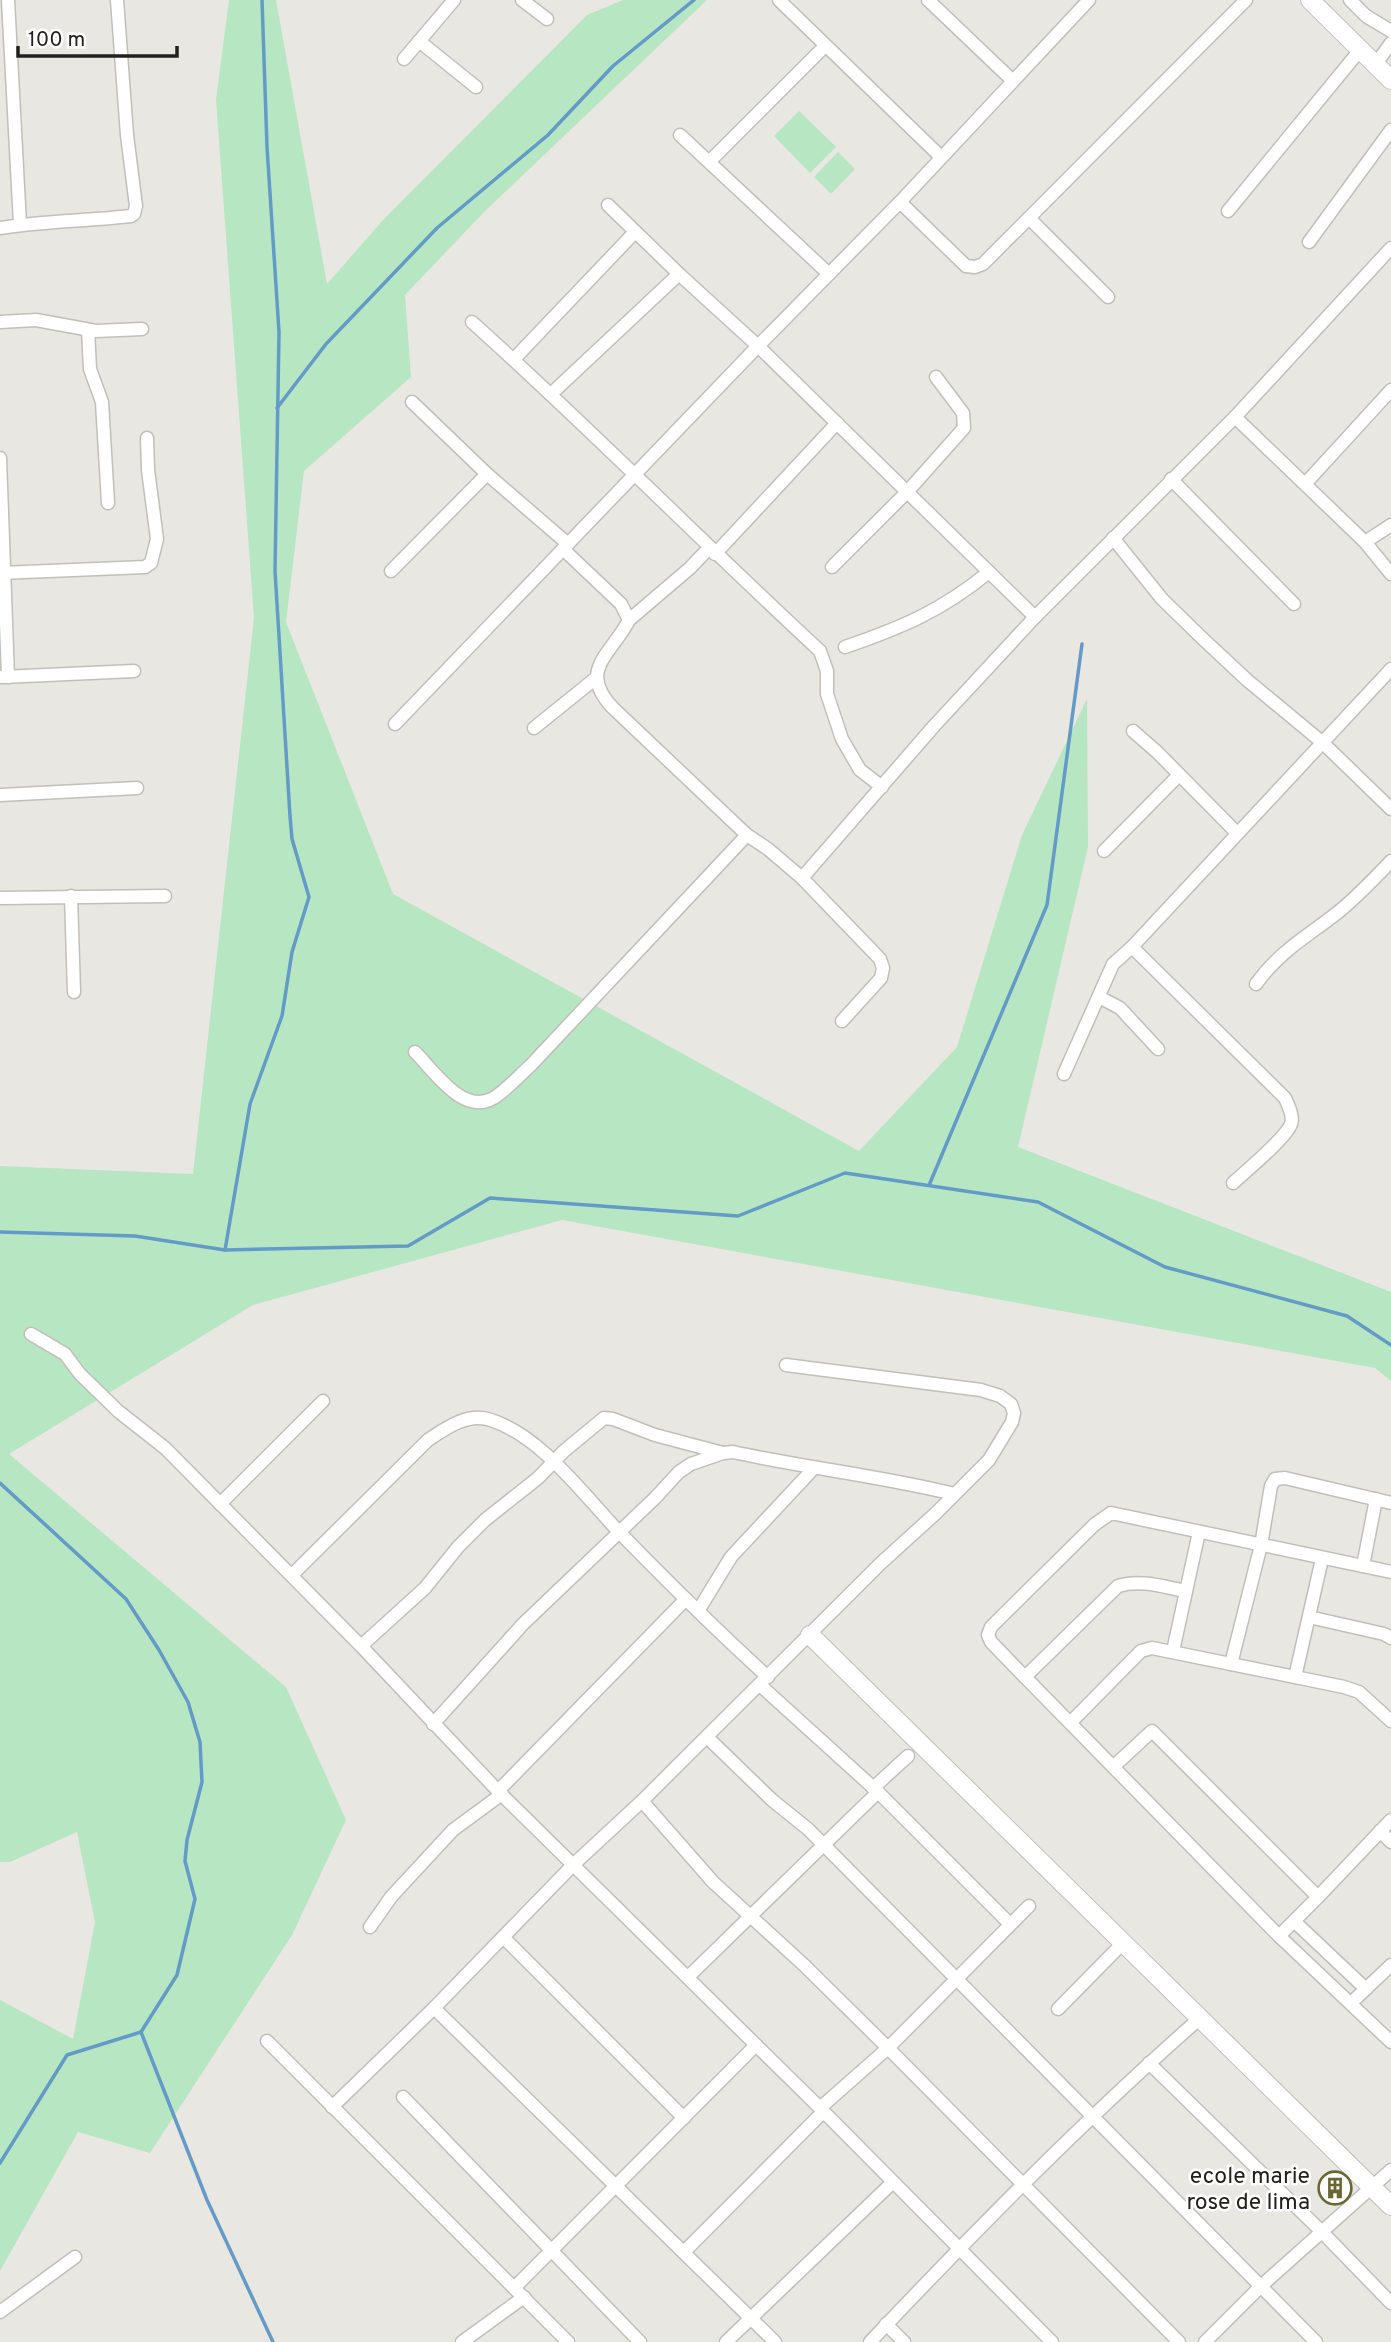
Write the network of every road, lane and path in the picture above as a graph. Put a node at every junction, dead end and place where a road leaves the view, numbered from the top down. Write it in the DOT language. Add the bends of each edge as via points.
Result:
graph roads {
  1 [pos="8,0"];
  2 [pos="117,0"];
  3 [pos="454,0"];
  4 [pos="522,0"];
  5 [pos="779,0"];
  6 [pos="928,0"];
  7 [pos="1246,0"];
  8 [pos="1310,0"];
  9 [pos="1350,0"];
  10 [pos="1081,3"];
  11 [pos="9,18"];
  12 [pos="547,19"];
  13 [pos="1391,31"];
  14 [pos="0,34"];
  15 [pos="419,41"];
  16 [pos="1391,43"];
  17 [pos="825,46"];
  18 [pos="1360,50"];
  19 [pos="404,59"];
  20 [pos="1375,65"];
  21 [pos="1391,80"];
  22 [pos="1013,81"];
  23 [pos="476,87"];
  24 [pos="1391,130"];
  25 [pos="680,135"];
  26 [pos="941,157"];
  27 [pos="710,161"];
  28 [pos="900,202"];
  29 [pos="608,205"];
  30 [pos="1228,211"];
  31 [pos="1029,218"];
  32 [pos="20,224"];
  33 [pos="0,228"];
  34 [pos="635,232"];
  35 [pos="1310,242"];
  36 [pos="1391,248"];
  37 [pos="829,274"];
  38 [pos="679,275"];
  39 [pos="1108,297"];
  40 [pos="0,322"];
  41 [pos="472,322"];
  42 [pos="142,329"];
  43 [pos="88,330"];
  44 [pos="758,346"];
  45 [pos="514,359"];
  46 [pos="936,377"];
  47 [pos="1391,390"];
  48 [pos="551,394"];
  49 [pos="412,402"];
  50 [pos="1235,416"];
  51 [pos="836,423"];
  52 [pos="148,438"];
  53 [pos="0,457"];
  54 [pos="487,474"];
  55 [pos="634,476"];
  56 [pos="1171,479"];
  57 [pos="1305,484"];
  58 [pos="908,491"];
  59 [pos="108,503"];
  60 [pos="1391,525"];
  61 [pos="1113,538"];
  62 [pos="1365,542"];
  63 [pos="565,547"];
  64 [pos="712,551"];
  65 [pos="832,568"];
  66 [pos="391,571"];
  67 [pos="989,572"];
  68 [pos="2,573"];
  69 [pos="1391,574"];
  70 [pos="1294,604"];
  71 [pos="1035,617"];
  72 [pos="629,620"];
  73 [pos="845,647"];
  74 [pos="1391,669"];
  75 [pos="134,671"];
  76 [pos="4,677"];
  77 [pos="596,678"];
  78 [pos="395,724"];
  79 [pos="534,728"];
  80 [pos="1133,732"];
  81 [pos="1324,743"];
  82 [pos="1179,775"];
  83 [pos="882,787"];
  84 [pos="137,788"];
  85 [pos="0,795"];
  86 [pos="1391,809"];
  87 [pos="1237,833"];
  88 [pos="747,835"];
  89 [pos="1104,852"];
  90 [pos="1391,860"];
  91 [pos="802,878"];
  92 [pos="71,896"];
  93 [pos="165,896"];
  94 [pos="0,898"];
  95 [pos="1132,947"];
  96 [pos="1255,984"];
  97 [pos="75,992"];
  98 [pos="1099,997"];
  99 [pos="842,1021"];
  100 [pos="1158,1049"];
  101 [pos="415,1052"];
  102 [pos="1064,1074"];
  103 [pos="1233,1183"];
  104 [pos="31,1334"];
  105 [pos="786,1365"];
  106 [pos="323,1401"];
  107 [pos="723,1453"];
  108 [pos="555,1462"];
  109 [pos="814,1468"];
  110 [pos="954,1494"];
  111 [pos="1376,1499"];
  112 [pos="1391,1503"];
  113 [pos="220,1504"];
  114 [pos="619,1532"];
  115 [pos="1199,1532"];
  116 [pos="1261,1545"];
  117 [pos="1322,1559"];
  118 [pos="1363,1566"];
  119 [pos="1391,1572"];
  120 [pos="292,1575"];
  121 [pos="1186,1591"];
  122 [pos="686,1600"];
  123 [pos="698,1611"];
  124 [pos="1309,1617"];
  125 [pos="810,1635"];
  126 [pos="1391,1637"];
  127 [pos="361,1646"];
  128 [pos="1173,1651"];
  129 [pos="1231,1664"];
  130 [pos="1025,1677"];
  131 [pos="1295,1677"];
  132 [pos="764,1681"];
  133 [pos="1391,1721"];
  134 [pos="1071,1722"];
  135 [pos="433,1724"];
  136 [pos="707,1737"];
  137 [pos="908,1756"];
  138 [pos="1114,1766"];
  139 [pos="876,1790"];
  140 [pos="500,1792"];
  141 [pos="642,1801"];
  142 [pos="1391,1820"];
  143 [pos="1380,1832"];
  144 [pos="1391,1842"];
  145 [pos="824,1845"];
  146 [pos="574,1864"];
  147 [pos="1318,1897"];
  148 [pos="1029,1906"];
  149 [pos="749,1917"];
  150 [pos="1295,1922"];
  151 [pos="1010,1924"];
  152 [pos="370,1927"];
  153 [pos="1279,1936"];
  154 [pos="503,1937"];
  155 [pos="1122,1944"];
  156 [pos="1391,1965"];
  157 [pos="688,1977"];
  158 [pos="955,1979"];
  159 [pos="1366,1989"];
  160 [pos="1351,2003"];
  161 [pos="434,2008"];
  162 [pos="1058,2009"];
  163 [pos="1199,2019"];
  164 [pos="267,2041"];
  165 [pos="1391,2042"];
  166 [pos="756,2045"];
  167 [pos="888,2048"];
  168 [pos="1149,2063"];
  169 [pos="403,2097"];
  170 [pos="332,2107"];
  171 [pos="821,2110"];
  172 [pos="1094,2117"];
  173 [pos="684,2118"];
  174 [pos="1391,2170"];
  175 [pos="893,2182"];
  176 [pos="1024,2185"];
  177 [pos="617,2186"];
  178 [pos="1371,2187"];
  179 [pos="1391,2206"];
  180 [pos="1321,2231"];
  181 [pos="960,2249"];
  182 [pos="551,2251"];
  183 [pos="684,2252"];
  184 [pos="75,2257"];
  185 [pos="1260,2287"];
  186 [pos="519,2292"];
  187 [pos="1391,2303"];
  188 [pos="0,2312"];
  189 [pos="750,2318"];
  190 [pos="886,2325"];
  191 [pos="462,2342"];
  192 [pos="568,2342"];
  193 [pos="640,2342"];
  194 [pos="726,2342"];
  195 [pos="775,2342"];
  196 [pos="870,2342"];
  197 [pos="904,2342"];
  198 [pos="1052,2342"];
  199 [pos="1179,2342"];
  200 [pos="1205,2342"];
  201 [pos="1316,2342"];
  1 -- 11 [label="street"];
  2 -- 32 [label="street" via="134,214"];
  3 -- 15 [label="street"];
  4 -- 12 [label="street"];
  5 -- 17 [label="street"];
  6 -- 22 [label="street"];
  7 -- 31 [label="street"];
  8 -- 18 [label="street"];
  9 -- 13 [label="street"];
  10 -- 22 [label="street"];
  11 -- 14 [label="street"];
  11 -- 32 [label="street"];
  15 -- 19 [label="street"];
  15 -- 23 [label="street"];
  16 -- 20 [label="street"];
  17 -- 26 [label="street"];
  17 -- 27 [label="street"];
  18 -- 20 [label="street"];
  18 -- 30 [label="street"];
  20 -- 21 [label="street"];
  22 -- 26 [label="street"];
  24 -- 35 [label="street"];
  25 -- 27 [label="street"];
  26 -- 28 [label="street"];
  27 -- 37 [label="street"];
  28 -- 31 [label="street" via="957,259 975,267"];
  28 -- 37 [label="street"];
  29 -- 34 [label="street"];
  31 -- 39 [label="street"];
  32 -- 33 [label="street"];
  34 -- 38 [label="street"];
  34 -- 45 [label="street"];
  36 -- 50 [label="street"];
  37 -- 44 [label="street"];
  38 -- 44 [label="street"];
  38 -- 48 [label="street"];
  40 -- 43 [label="street" via="36,320"];
  41 -- 45 [label="street"];
  42 -- 43 [label="street"];
  43 -- 59 [label="street" via="90,369 102,402"];
  44 -- 51 [label="street"];
  44 -- 55 [label="street"];
  45 -- 48 [label="street"];
  46 -- 58 [label="street" via="963,412 964,428"];
  47 -- 57 [label="street"];
  48 -- 55 [label="street"];
  49 -- 54 [label="street"];
  50 -- 56 [label="street"];
  50 -- 57 [label="street"];
  51 -- 58 [label="street"];
  51 -- 64 [label="street"];
  52 -- 68 [label="street" via="157,539 151,563 145,567"];
  53 -- 68 [label="street"];
  54 -- 63 [label="street"];
  54 -- 66 [label="street"];
  55 -- 63 [label="street"];
  55 -- 64 [label="street"];
  56 -- 61 [label="street"];
  56 -- 70 [label="street"];
  57 -- 62 [label="street"];
  58 -- 65 [label="street"];
  58 -- 67 [label="street"];
  60 -- 62 [label="street"];
  61 -- 71 [label="street"];
  61 -- 81 [label="street" via="1202,638"];
  62 -- 69 [label="street"];
  63 -- 72 [label="street" via="621,604"];
  63 -- 78 [label="street"];
  64 -- 72 [label="street"];
  64 -- 83 [label="street" via="820,652 827,671 827,694 842,739 860,770"];
  67 -- 71 [label="street"];
  67 -- 73 [label="street" via="939,609"];
  68 -- 76 [label="street"];
  71 -- 83 [label="street"];
  72 -- 77 [label="street" via="603,658"];
  74 -- 81 [label="street"];
  75 -- 76 [label="street"];
  77 -- 79 [label="street"];
  77 -- 88 [label="street" via="605,699"];
  80 -- 82 [label="street"];
  81 -- 86 [label="street"];
  81 -- 87 [label="street"];
  82 -- 87 [label="street"];
  82 -- 89 [label="street"];
  83 -- 91 [label="street"];
  84 -- 85 [label="street"];
  87 -- 95 [label="street"];
  88 -- 91 [label="street"];
  88 -- 101 [label="street" via="496,1097 471,1103"];
  90 -- 96 [label="street" via="1359,894 1282,952"];
  91 -- 99 [label="street" via="880,959 883,968 881,978"];
  92 -- 93 [label="street"];
  92 -- 94 [label="street"];
  92 -- 97 [label="street"];
  95 -- 98 [label="street" via="1113,964"];
  95 -- 103 [label="street" via="1285,1098 1291,1123"];
  98 -- 100 [label="street" via="1119,1008"];
  98 -- 102 [label="street"];
  104 -- 113 [label="street" via="65,1354 118,1411 165,1448"];
  105 -- 110 [label="street" via="981,1390 1011,1404 1012,1422 989,1461"];
  106 -- 113 [label="street"];
  107 -- 108 [label="street" via="604,1418"];
  107 -- 109 [label="street"];
  107 -- 114 [label="street" via="679,1472"];
  108 -- 114 [label="street"];
  108 -- 120 [label="street" via="492,1420 475,1417 450,1426 428,1440"];
  108 -- 127 [label="street" via="485,1520 425,1588"];
  109 -- 110 [label="street"];
  109 -- 123 [label="street" via="731,1557"];
  110 -- 125 [label="street"];
  111 -- 112 [label="street"];
  111 -- 116 [label="street" via="1275,1479"];
  111 -- 118 [label="street"];
  113 -- 120 [label="street"];
  114 -- 122 [label="street"];
  114 -- 135 [label="street" via="523,1624"];
  115 -- 116 [label="street"];
  115 -- 121 [label="street"];
  115 -- 130 [label="street" via="1111,1513 1100,1520 991,1627 991,1642"];
  116 -- 117 [label="street"];
  116 -- 129 [label="street"];
  117 -- 118 [label="street"];
  117 -- 124 [label="street"];
  118 -- 119 [label="street"];
  120 -- 127 [label="street"];
  121 -- 128 [label="street"];
  121 -- 130 [label="street" via="1146,1583 1118,1586"];
  122 -- 123 [label="street"];
  122 -- 140 [label="street"];
  123 -- 132 [label="street"];
  124 -- 126 [label="street"];
  124 -- 131 [label="street"];
  125 -- 132 [label="street"];
  125 -- 155 [label="street"];
  127 -- 135 [label="street"];
  128 -- 129 [label="street"];
  128 -- 134 [label="street" via="1141,1651"];
  129 -- 131 [label="street"];
  130 -- 134 [label="street"];
  131 -- 133 [label="street" via="1359,1692"];
  132 -- 136 [label="street"];
  132 -- 139 [label="street"];
  134 -- 138 [label="street"];
  135 -- 140 [label="street"];
  136 -- 141 [label="street"];
  136 -- 145 [label="street"];
  137 -- 139 [label="street"];
  138 -- 147 [label="street" via="1152,1731"];
  138 -- 153 [label="street"];
  139 -- 145 [label="street"];
  139 -- 151 [label="street"];
  140 -- 146 [label="street"];
  140 -- 152 [label="street" via="453,1830"];
  141 -- 146 [label="street"];
  141 -- 149 [label="street"];
  142 -- 143 [label="street"];
  143 -- 144 [label="street"];
  143 -- 147 [label="street"];
  145 -- 149 [label="street"];
  145 -- 158 [label="street"];
  146 -- 154 [label="street"];
  146 -- 157 [label="street"];
  147 -- 150 [label="street"];
  148 -- 151 [label="street"];
  149 -- 157 [label="street"];
  149 -- 167 [label="street"];
  150 -- 153 [label="street"];
  150 -- 159 [label="street"];
  151 -- 158 [label="street"];
  153 -- 160 [label="street"];
  154 -- 161 [label="street"];
  154 -- 173 [label="street"];
  155 -- 162 [label="street"];
  155 -- 163 [label="street"];
  156 -- 159 [label="street"];
  157 -- 166 [label="street"];
  158 -- 167 [label="street"];
  158 -- 172 [label="street"];
  159 -- 160 [label="street"];
  160 -- 165 [label="street"];
  161 -- 170 [label="street"];
  161 -- 177 [label="street"];
  163 -- 168 [label="street"];
  163 -- 178 [label="street"];
  164 -- 170 [label="street"];
  166 -- 171 [label="street"];
  166 -- 173 [label="street"];
  167 -- 171 [label="street"];
  167 -- 176 [label="street"];
  168 -- 172 [label="street"];
  168 -- 180 [label="street"];
  169 -- 182 [label="street"];
  170 -- 186 [label="street"];
  171 -- 175 [label="street"];
  171 -- 183 [label="street"];
  172 -- 176 [label="street"];
  172 -- 185 [label="street"];
  173 -- 177 [label="street"];
  174 -- 178 [label="street"];
  175 -- 181 [label="street"];
  175 -- 189 [label="street"];
  176 -- 181 [label="street"];
  176 -- 199 [label="street"];
  177 -- 182 [label="street"];
  177 -- 183 [label="street"];
  178 -- 179 [label="street"];
  178 -- 180 [label="street"];
  180 -- 185 [label="street"];
  180 -- 187 [label="street"];
  181 -- 190 [label="street"];
  181 -- 198 [label="street"];
  182 -- 186 [label="street"];
  182 -- 193 [label="street"];
  183 -- 189 [label="street"];
  184 -- 188 [label="street"];
  185 -- 200 [label="street"];
  185 -- 201 [label="street"];
  186 -- 191 [label="street"];
  186 -- 192 [label="street"];
  189 -- 194 [label="street"];
  189 -- 195 [label="street"];
  190 -- 196 [label="street"];
  190 -- 197 [label="street"];
}
